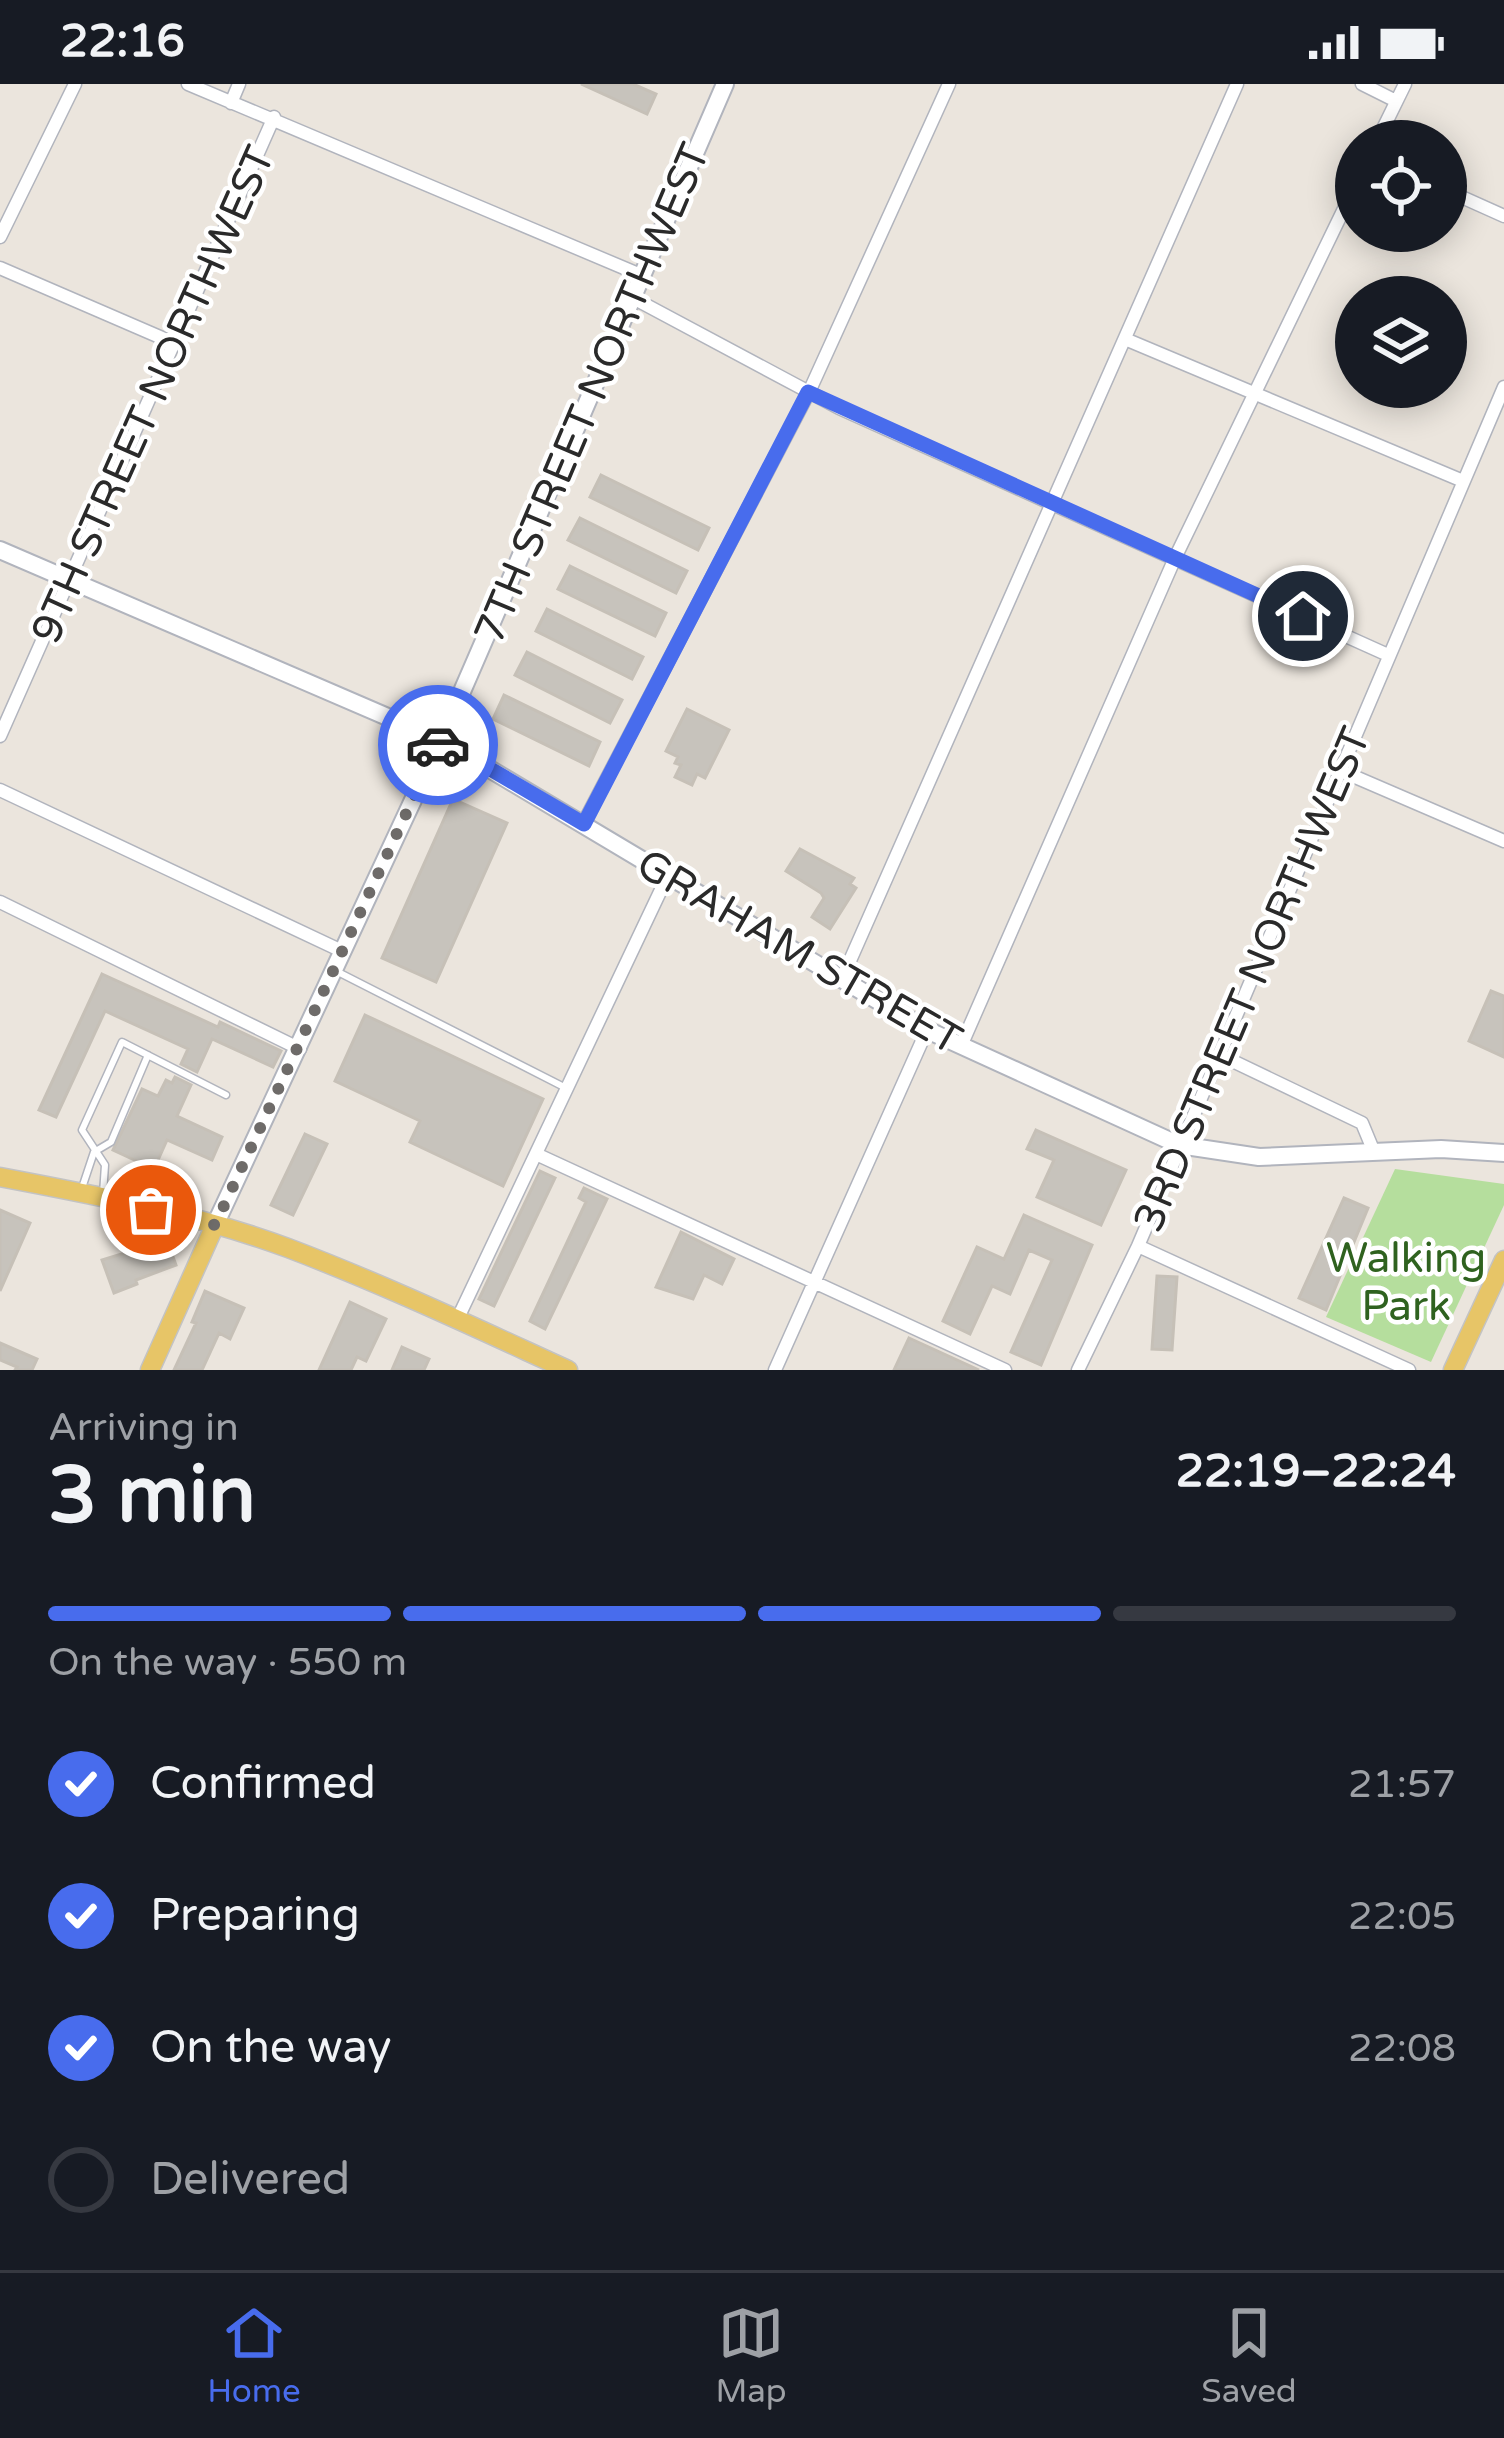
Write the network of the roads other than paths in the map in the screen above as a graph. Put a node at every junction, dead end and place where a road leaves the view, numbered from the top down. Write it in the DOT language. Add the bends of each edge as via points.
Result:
graph roads {
  1 [pos="75,84"];
  2 [pos="188,84"];
  3 [pos="239,84"];
  4 [pos="725,84"];
  5 [pos="950,84"];
  6 [pos="1237,84"];
  7 [pos="1362,84"];
  8 [pos="1405,84"];
  9 [pos="1396,101"];
  10 [pos="231,103"];
  11 [pos="274,117"];
  12 [pos="1387,120"];
  13 [pos="1467,199"];
  14 [pos="1504,216"];
  15 [pos="1335,227"];
  16 [pos="0,237"];
  17 [pos="0,268"];
  18 [pos="643,276"];
  19 [pos="633,298"];
  20 [pos="1125,339"];
  21 [pos="176,344"];
  22 [pos="1504,387"];
  23 [pos="808,392"];
  24 [pos="1254,392"];
  25 [pos="1463,481"];
  26 [pos="1050,503"];
  27 [pos="0,550"];
  28 [pos="1175,558"];
  29 [pos="70,580"];
  30 [pos="1388,655"];
  31 [pos="0,736"];
  32 [pos="441,740"];
  33 [pos="1339,770"];
  34 [pos="0,790"];
  35 [pos="584,824"];
  36 [pos="1504,841"];
  37 [pos="668,875"];
  38 [pos="0,902"];
  39 [pos="344,952"];
  40 [pos="336,971"];
  41 [pos="841,981"];
  42 [pos="927,1030"];
  43 [pos="961,1046"];
  44 [pos="300,1049"];
  45 [pos="148,1055"];
  46 [pos="1220,1055"];
  47 [pos="567,1088"];
  48 [pos="226,1095"];
  49 [pos="1179,1145"];
  50 [pos="1374,1152"];
  51 [pos="94,1153"];
  52 [pos="1504,1153"];
  53 [pos="536,1154"];
  54 [pos="0,1177"];
  55 [pos="80,1192"];
  56 [pos="103,1197"];
  57 [pos="215,1225"];
  58 [pos="1138,1246"];
  59 [pos="1504,1260"];
  60 [pos="815,1282"];
  61 [pos="458,1320"];
  62 [pos="150,1370"];
  63 [pos="568,1370"];
  64 [pos="775,1370"];
  65 [pos="1005,1370"];
  66 [pos="1078,1370"];
  67 [pos="1409,1370"];
  68 [pos="1453,1370"];
  1 -- 16 [label="street"];
  2 -- 10 [label="street"];
  3 -- 10 [label="street, 9TH STREET NORTHWEST"];
  4 -- 18 [label="street, 7TH STREET NORTHWEST"];
  5 -- 23 [label="street"];
  6 -- 20 [label="street"];
  7 -- 9 [label="street"];
  8 -- 9 [label="street"];
  9 -- 12 [label="street"];
  10 -- 11 [label="street"];
  11 -- 18 [label="street"];
  11 -- 21 [label="street, 9TH STREET NORTHWEST"];
  13 -- 14 [label="street"];
  15 -- 24 [label="street"];
  17 -- 21 [label="street"];
  18 -- 19 [label="street, 7TH STREET NORTHWEST"];
  19 -- 23 [label="street"];
  19 -- 32 [label="street, 7TH STREET NORTHWEST"];
  20 -- 24 [label="street"];
  20 -- 26 [label="street"];
  21 -- 29 [label="street, 9TH STREET NORTHWEST"];
  22 -- 25 [label="street, 3RD STREET NORTHWEST"];
  23 -- 26 [label="street"];
  23 -- 35 [label="street"];
  24 -- 25 [label="street"];
  24 -- 28 [label="street"];
  25 -- 30 [label="street, 3RD STREET NORTHWEST"];
  26 -- 28 [label="street"];
  26 -- 41 [label="street"];
  27 -- 29 [label="street, GRAHAM STREET"];
  28 -- 30 [label="street"];
  28 -- 43 [label="street"];
  29 -- 31 [label="street, 9TH STREET NORTHWEST"];
  29 -- 32 [label="street, GRAHAM STREET"];
  30 -- 33 [label="street, 3RD STREET NORTHWEST"];
  32 -- 35 [label="street, GRAHAM STREET"];
  32 -- 39 [label="street, 7TH STREET NORTHWEST"];
  33 -- 36 [label="street"];
  33 -- 46 [label="street, 3RD STREET NORTHWEST"];
  34 -- 39 [label="street"];
  35 -- 37 [label="street, GRAHAM STREET"];
  37 -- 41 [label="street, GRAHAM STREET"];
  37 -- 47 [label="street"];
  38 -- 44 [label="street"];
  39 -- 40 [label="street, 7TH STREET NORTHWEST"];
  40 -- 44 [label="street, 7TH STREET NORTHWEST"];
  40 -- 47 [label="lane"];
  41 -- 42 [label="street, GRAHAM STREET"];
  42 -- 43 [label="street, GRAHAM STREET"];
  42 -- 60 [label="street"];
  43 -- 49 [label="street, GRAHAM STREET"];
  44 -- 57 [label="street, 7TH STREET NORTHWEST"];
  45 -- 48 [label="lane"];
  45 -- 51 [label="lane" via="111,1142"];
  45 -- 51 [label="lane" via="122,1042 82,1130"];
  46 -- 49 [label="street, 3RD STREET NORTHWEST"];
  46 -- 50 [label="street" via="1362,1123"];
  47 -- 53 [label="street"];
  49 -- 50 [label="street, GRAHAM STREET" via="1259,1157"];
  49 -- 58 [label="street, 3RD STREET NORTHWEST"];
  50 -- 52 [label="street, GRAHAM STREET"];
  51 -- 55 [label="lane"];
  51 -- 56 [label="lane" via="105,1165"];
  53 -- 60 [label="street"];
  53 -- 61 [label="street"];
  54 -- 55 [label="main road"];
  55 -- 56 [label="main road"];
  56 -- 57 [label="main road"];
  57 -- 61 [label="main road"];
  57 -- 62 [label="main road"];
  58 -- 66 [label="street, 3RD STREET NORTHWEST"];
  58 -- 67 [label="street"];
  59 -- 68 [label="main road"];
  60 -- 64 [label="street"];
  60 -- 65 [label="street"];
  61 -- 63 [label="main road"];
}
